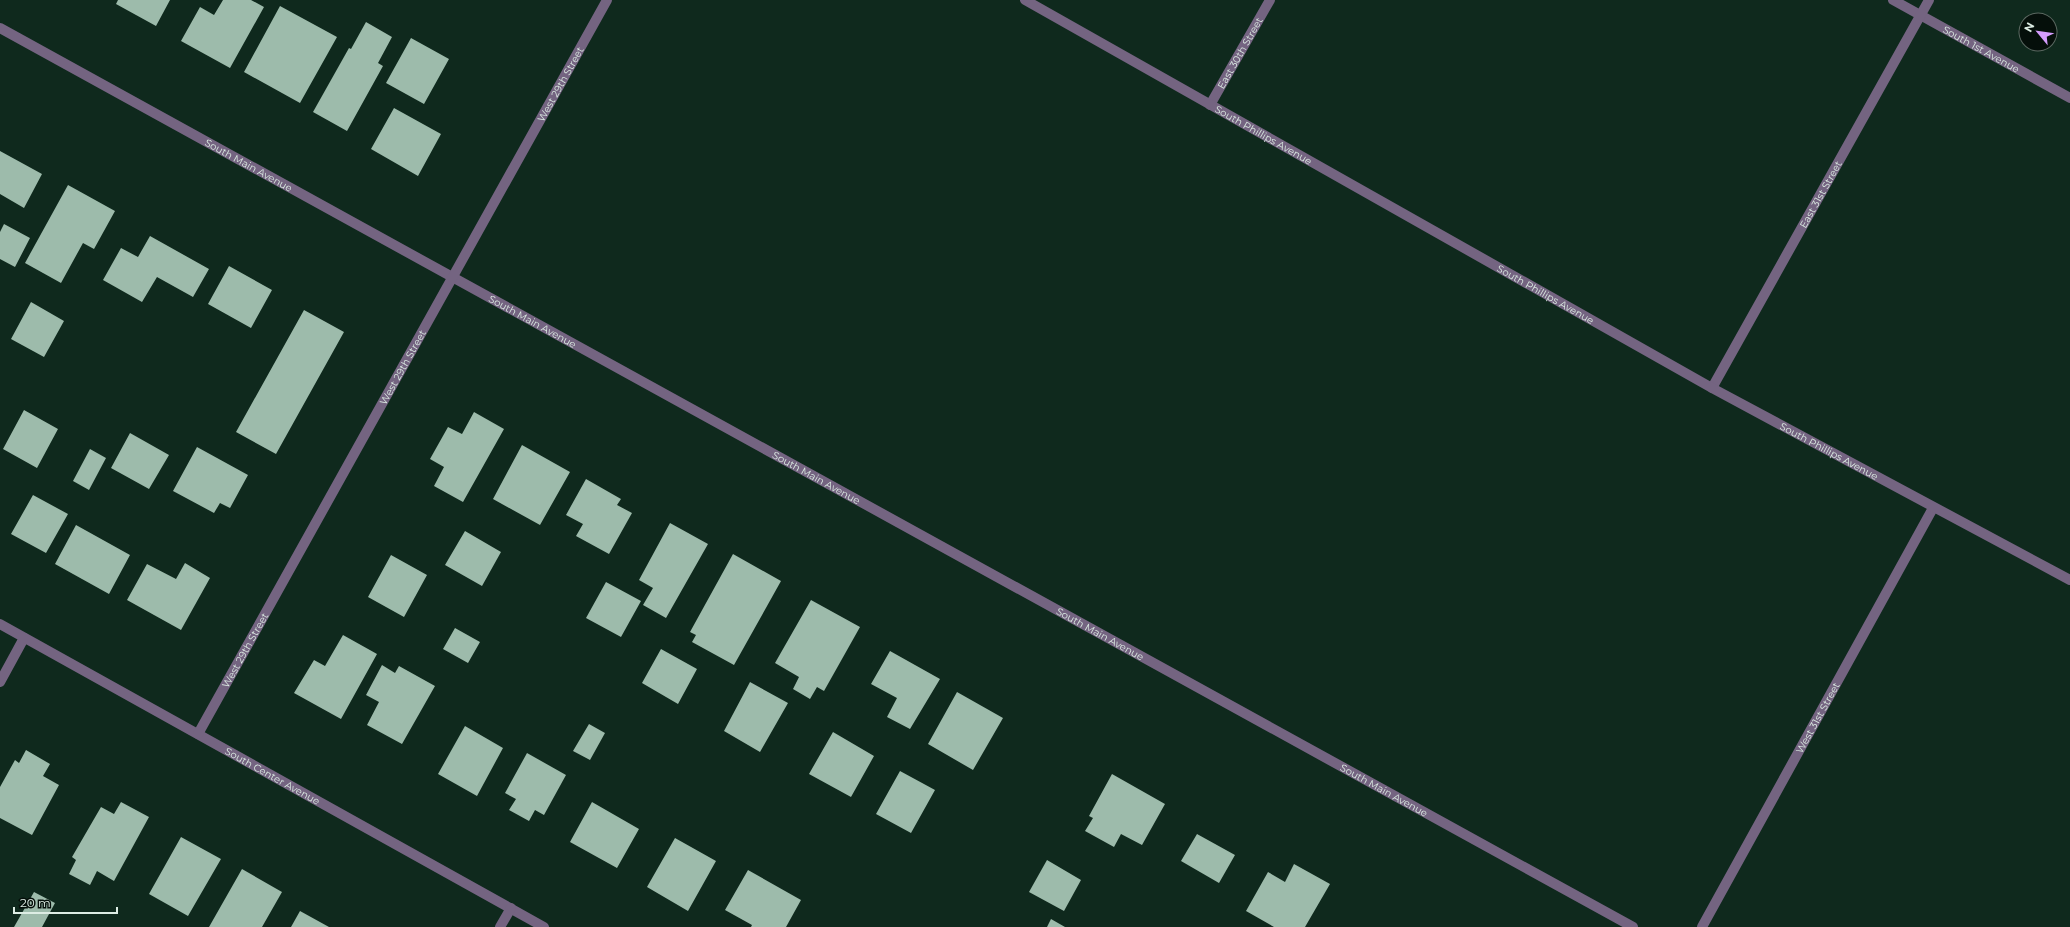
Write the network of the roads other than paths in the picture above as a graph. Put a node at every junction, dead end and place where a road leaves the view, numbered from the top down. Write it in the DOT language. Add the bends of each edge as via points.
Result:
graph roads {
  1 [pos="607,0"];
  2 [pos="1025,0"];
  3 [pos="1270,0"];
  4 [pos="1894,0"];
  5 [pos="1929,0"];
  6 [pos="1920,15"];
  7 [pos="0,28"];
  8 [pos="2070,98"];
  9 [pos="1210,105"];
  10 [pos="451,277"];
  11 [pos="1712,388"];
  12 [pos="1933,508"];
  13 [pos="2070,580"];
  14 [pos="0,624"];
  15 [pos="24,638"];
  16 [pos="0,682"];
  17 [pos="198,734"];
  18 [pos="511,908"];
  19 [pos="500,927"];
  20 [pos="544,927"];
  21 [pos="1633,927"];
  22 [pos="1702,927"];
  1 -- 10 [label="street, West 29th Street"];
  2 -- 9 [label="street, South Phillips Avenue"];
  3 -- 9 [label="street, East 30th Street"];
  4 -- 6 [label="street, South 1st Avenue"];
  5 -- 6 [label="street, East 31st Street"];
  6 -- 8 [label="street, South 1st Avenue"];
  6 -- 11 [label="street, East 31st Street"];
  7 -- 10 [label="street, South Main Avenue"];
  9 -- 11 [label="street, South Phillips Avenue"];
  10 -- 17 [label="street, West 29th Street"];
  10 -- 21 [label="street, South Main Avenue"];
  11 -- 12 [label="street, South Phillips Avenue"];
  12 -- 13 [label="street, South Phillips Avenue"];
  12 -- 22 [label="street, West 31st Street"];
  14 -- 15 [label="street, South Center Avenue"];
  15 -- 16 [label="street"];
  15 -- 17 [label="street, South Center Avenue"];
  17 -- 18 [label="street, South Center Avenue"];
  18 -- 19 [label="street"];
  18 -- 20 [label="street, South Center Avenue"];
}
